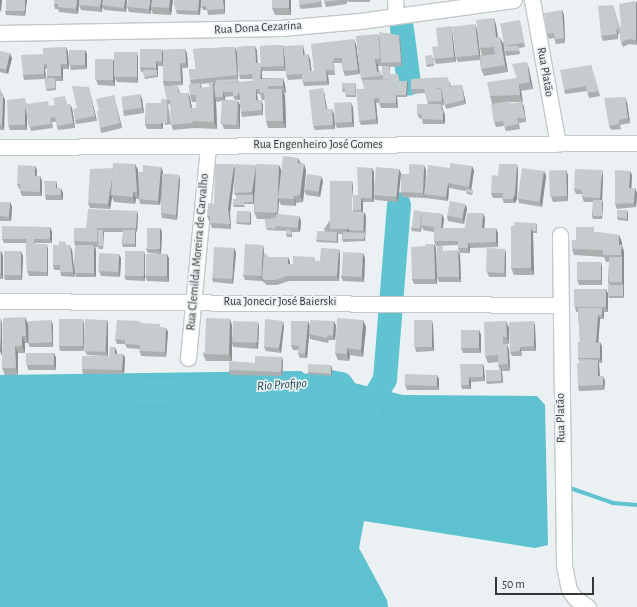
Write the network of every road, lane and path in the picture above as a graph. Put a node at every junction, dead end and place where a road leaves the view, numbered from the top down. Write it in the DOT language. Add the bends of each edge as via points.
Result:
graph roads {
  1 [pos="394,0"];
  2 [pos="514,0"];
  3 [pos="532,0"];
  4 [pos="396,16"];
  5 [pos="0,33"];
  6 [pos="558,144"];
  7 [pos="637,144"];
  8 [pos="208,146"];
  9 [pos="0,147"];
  10 [pos="560,235"];
  11 [pos="0,301"];
  12 [pos="194,302"];
  13 [pos="560,305"];
  14 [pos="188,358"];
  15 [pos="588,607"];
  1 -- 4 [label="street"];
  2 -- 4 [label="street, Rua Dona Cezarina"];
  3 -- 6 [label="street, Rua Platão"];
  4 -- 5 [label="street, Rua Dona Cezarina" via="320,25 243,30"];
  6 -- 7 [label="street, Rua Engenheiro José Gomes"];
  6 -- 8 [label="street, Rua Engenheiro José Gomes"];
  8 -- 9 [label="street, Rua Engenheiro José Gomes"];
  8 -- 12 [label="street, Rua Clemilda Moreira de Carvalho"];
  10 -- 13 [label="street, Rua Platão"];
  11 -- 12 [label="street, Rua Jonecir José Baierski"];
  12 -- 13 [label="street, Rua Jonecir José Baierski"];
  12 -- 14 [label="street, Rua Clemilda Moreira de Carvalho"];
  13 -- 15 [label="street, Rua Platão" via="564,566 566,581 575,598"];
}
